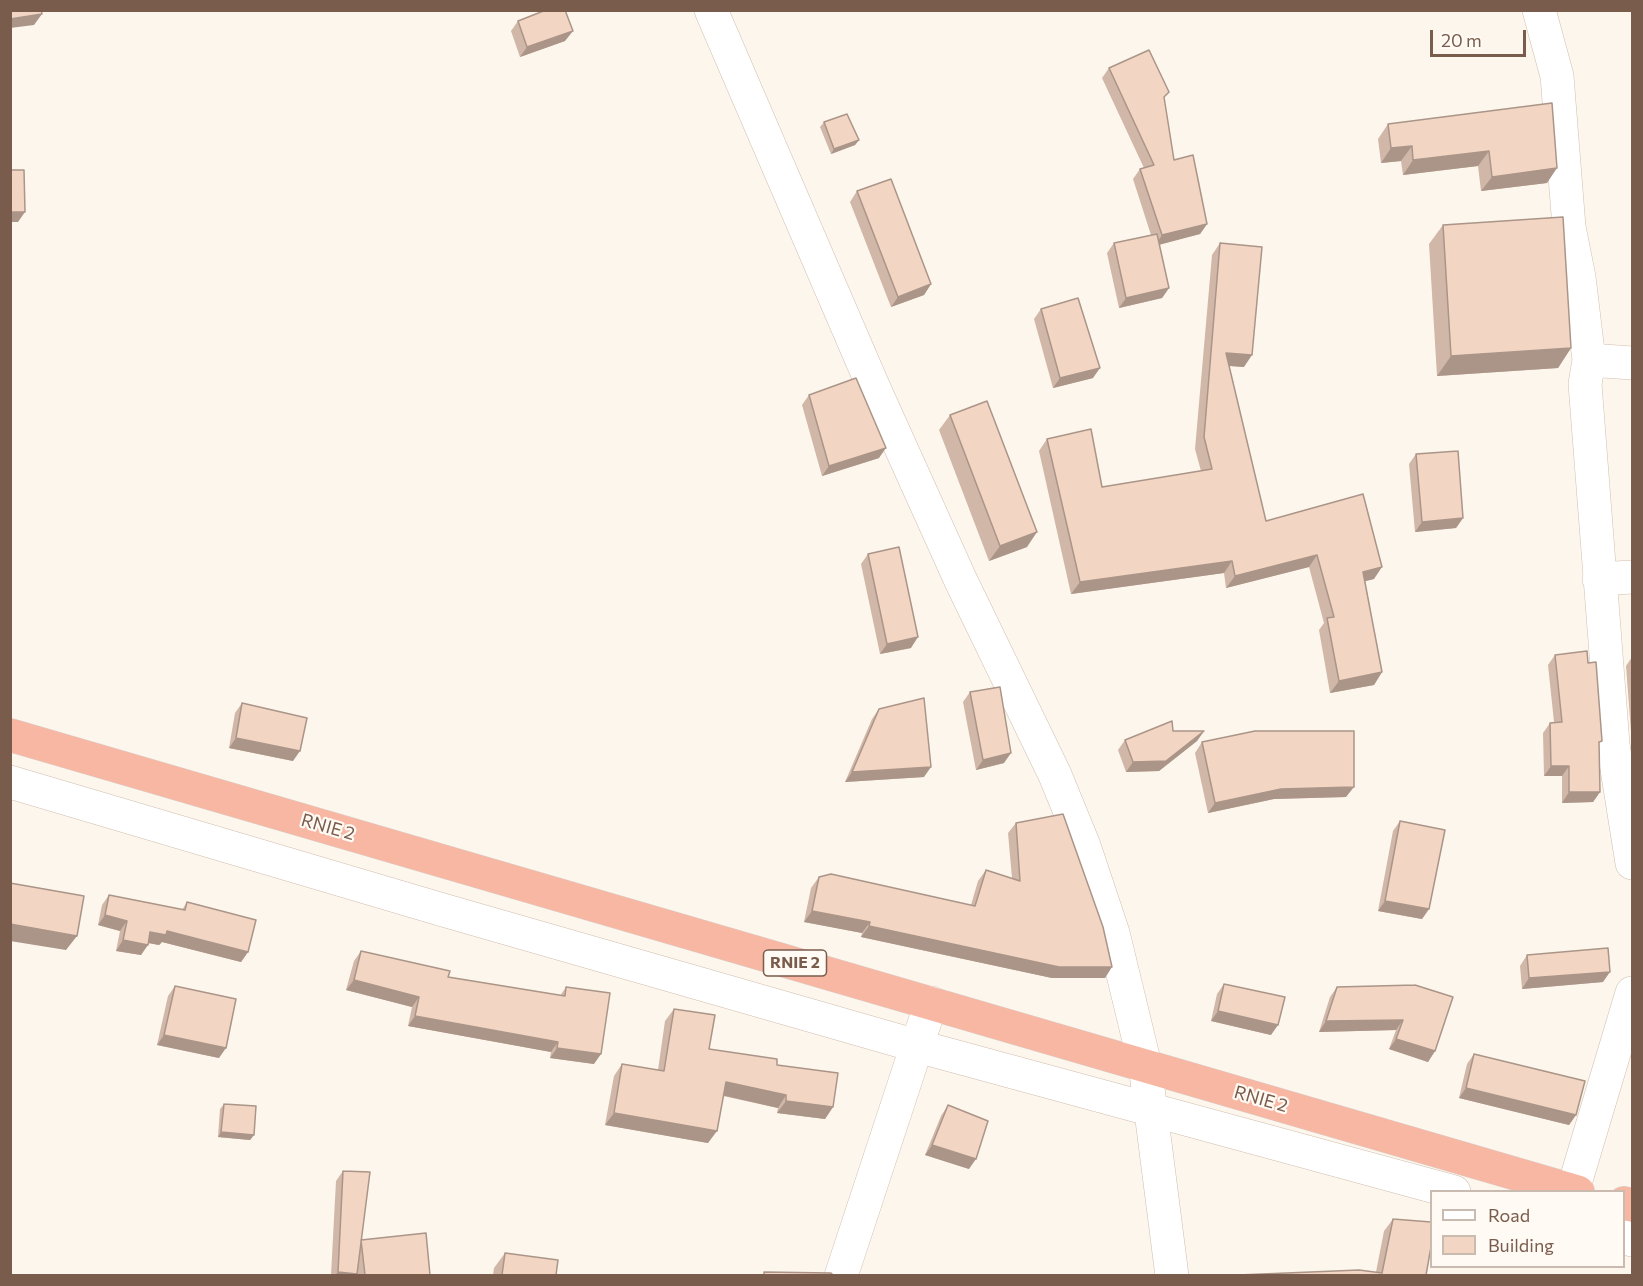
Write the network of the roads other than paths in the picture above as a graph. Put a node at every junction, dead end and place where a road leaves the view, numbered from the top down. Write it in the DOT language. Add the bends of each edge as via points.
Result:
graph roads {
  1 [pos="711,10"];
  2 [pos="1539,10"];
  3 [pos="1589,360"];
  4 [pos="1632,363"];
  5 [pos="1632,577"];
  6 [pos="1599,579"];
  7 [pos="13,740"];
  8 [pos="1623,753"];
  9 [pos="10,782"];
  10 [pos="1632,863"];
  11 [pos="1632,993"];
  12 [pos="931,1003"];
  13 [pos="917,1046"];
  14 [pos="1145,1065"];
  15 [pos="1150,1109"];
  16 [pos="1450,1190"];
  17 [pos="1572,1190"];
  18 [pos="1575,1190"];
  19 [pos="841,1275"];
  20 [pos="1172,1275"];
  1 -- 14 [label="street" via="873,386 1084,846 1113,933"];
  2 -- 3 [label="street" via="1557,76 1569,228"];
  3 -- 4 [label="street"];
  3 -- 6 [label="street" via="1585,384"];
  5 -- 6 [label="street"];
  6 -- 8 [label="street"];
  7 -- 12 [label="highway, RNIE 2 / RNIE 2"];
  8 -- 10 [label="street"];
  9 -- 13 [label="street"];
  11 -- 18 [label="street"];
  12 -- 13 [label="street"];
  12 -- 14 [label="highway, RNIE 2 / RNIE 2"];
  13 -- 15 [label="street"];
  13 -- 19 [label="street"];
  14 -- 15 [label="street"];
  14 -- 17 [label="highway, RNIE 2 / RNIE 2"];
  15 -- 16 [label="street"];
  15 -- 20 [label="street"];
}
